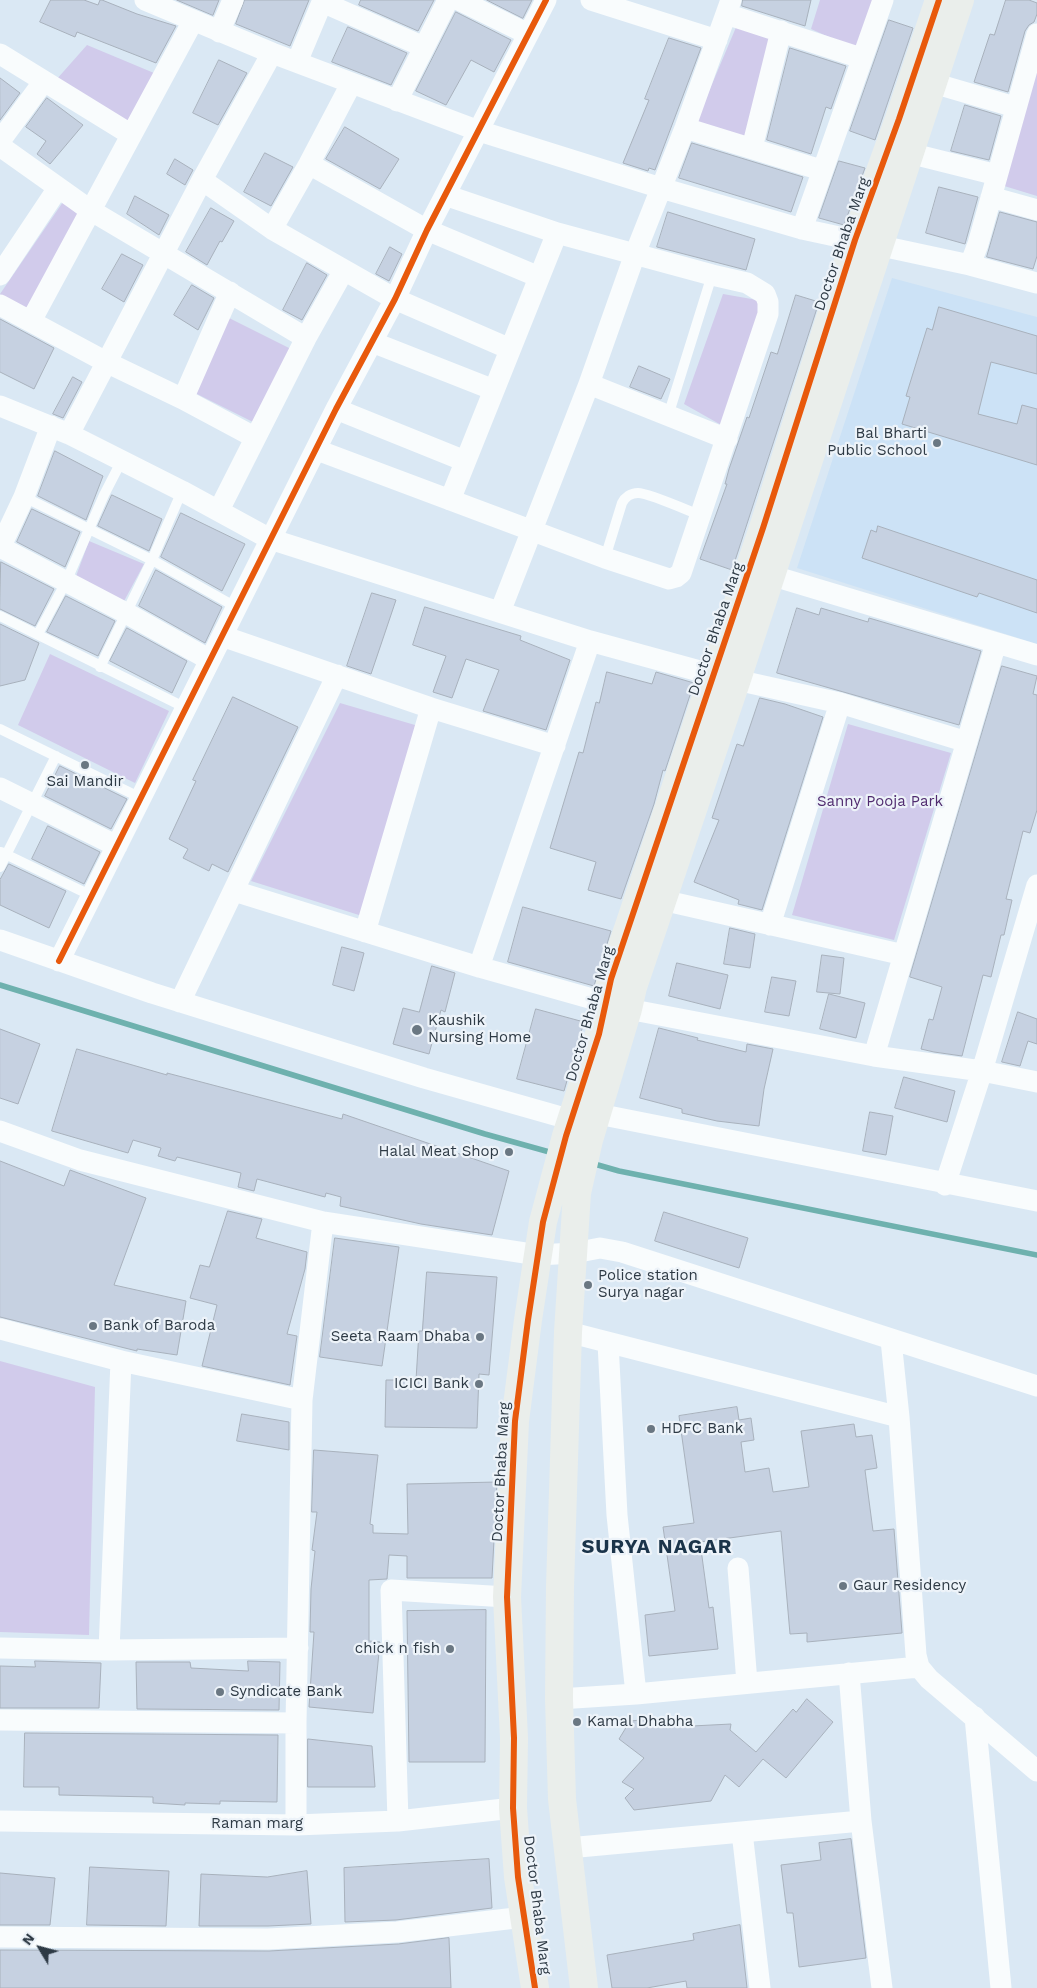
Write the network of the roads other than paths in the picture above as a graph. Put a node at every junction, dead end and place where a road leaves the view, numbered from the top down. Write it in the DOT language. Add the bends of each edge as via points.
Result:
graph roads {
  1 [pos="145,0"];
  2 [pos="233,0"];
  3 [pos="448,0"];
  4 [pos="459,0"];
  5 [pos="546,0"];
  6 [pos="591,0"];
  7 [pos="882,0"];
  8 [pos="939,0"];
  9 [pos="960,0"];
  10 [pos="322,1"];
  11 [pos="728,7"];
  12 [pos="193,21"];
  13 [pos="781,31"];
  14 [pos="219,32"];
  15 [pos="528,34"];
  16 [pos="1037,34"];
  17 [pos="717,40"];
  18 [pos="424,47"];
  19 [pos="272,53"];
  20 [pos="0,54"];
  21 [pos="861,58"];
  22 [pos="297,62"];
  23 [pos="44,81"];
  24 [pos="933,83"];
  25 [pos="352,84"];
  26 [pos="397,102"];
  27 [pos="1015,107"];
  28 [pos="685,128"];
  29 [pos="479,132"];
  30 [pos="130,134"];
  31 [pos="0,141"];
  32 [pos="0,146"];
  33 [pos="752,148"];
  34 [pos="909,153"];
  35 [pos="309,164"];
  36 [pos="822,170"];
  37 [pos="997,175"];
  38 [pos="202,180"];
  39 [pos="58,188"];
  40 [pos="661,188"];
  41 [pos="445,195"];
  42 [pos="991,197"];
  43 [pos="90,210"];
  44 [pos="1037,210"];
  45 [pos="272,229"];
  46 [pos="802,229"];
  47 [pos="427,230"];
  48 [pos="557,233"];
  49 [pos="867,243"];
  50 [pos="164,254"];
  51 [pos="635,254"];
  52 [pos="970,265"];
  53 [pos="344,270"];
  54 [pos="0,275"];
  55 [pos="712,275"];
  56 [pos="539,277"];
  57 [pos="1036,279"];
  58 [pos="230,292"];
  59 [pos="395,299"];
  60 [pos="0,305"];
  61 [pos="31,321"];
  62 [pos="306,338"];
  63 [pos="372,342"];
  64 [pos="510,350"];
  65 [pos="108,363"];
  66 [pos="588,384"];
  67 [pos="494,390"];
  68 [pos="183,399"];
  69 [pos="0,406"];
  70 [pos="336,409"];
  71 [pos="668,416"];
  72 [pos="60,430"];
  73 [pos="254,437"];
  74 [pos="727,440"];
  75 [pos="317,450"];
  76 [pos="122,460"];
  77 [pos="465,461"];
  78 [pos="182,491"];
  79 [pos="24,497"];
  80 [pos="450,500"];
  81 [pos="218,510"];
  82 [pos="702,516"];
  83 [pos="88,530"];
  84 [pos="533,530"];
  85 [pos="270,539"];
  86 [pos="0,548"];
  87 [pos="606,558"];
  88 [pos="152,560"];
  89 [pos="770,575"];
  90 [pos="66,582"];
  91 [pos="236,607"];
  92 [pos="500,612"];
  93 [pos="126,613"];
  94 [pos="0,616"];
  95 [pos="38,634"];
  96 [pos="222,636"];
  97 [pos="590,641"];
  98 [pos="996,643"];
  99 [pos="1037,655"];
  100 [pos="210,660"];
  101 [pos="100,667"];
  102 [pos="337,675"];
  103 [pos="725,677"];
  104 [pos="840,703"];
  105 [pos="186,708"];
  106 [pos="431,708"];
  107 [pos="0,729"];
  108 [pos="967,742"];
  109 [pos="554,746"];
  110 [pos="56,756"];
  111 [pos="0,788"];
  112 [pos="141,798"];
  113 [pos="32,804"];
  114 [pos="117,846"];
  115 [pos="3,853"];
  116 [pos="0,867"];
  117 [pos="1037,885"];
  118 [pos="234,891"];
  119 [pos="92,896"];
  120 [pos="662,900"];
  121 [pos="770,925"];
  122 [pos="365,932"];
  123 [pos="0,940"];
  124 [pos="904,955"];
  125 [pos="59,961"];
  126 [pos="480,967"];
  127 [pos="180,1002"];
  128 [pos="618,1006"];
  129 [pos="874,1056"];
  130 [pos="982,1072"];
  131 [pos="1037,1082"];
  132 [pos="582,1124"];
  133 [pos="0,1131"];
  134 [pos="945,1184"];
  135 [pos="566,1187"];
  136 [pos="1037,1202"];
  137 [pos="323,1222"];
  138 [pos="574,1253"];
  139 [pos="538,1255"];
  140 [pos="0,1330"];
  141 [pos="568,1332"];
  142 [pos="891,1340"];
  143 [pos="608,1343"];
  144 [pos="121,1361"];
  145 [pos="1037,1386"];
  146 [pos="302,1400"];
  147 [pos="899,1417"];
  148 [pos="738,1568"];
  149 [pos="507,1597"];
  150 [pos="0,1648"];
  151 [pos="298,1648"];
  152 [pos="109,1650"];
  153 [pos="918,1667"];
  154 [pos="849,1673"];
  155 [pos="747,1682"];
  156 [pos="636,1694"];
  157 [pos="559,1699"];
  158 [pos="975,1717"];
  159 [pos="0,1720"];
  160 [pos="296,1723"];
  161 [pos="1037,1771"];
  162 [pos="513,1808"];
  163 [pos="0,1821"];
  164 [pos="398,1821"];
  165 [pos="861,1822"];
  166 [pos="296,1825"];
  167 [pos="742,1832"];
  168 [pos="568,1848"];
  169 [pos="524,1917"];
  170 [pos="0,1937"];
  171 [pos="535,1988"];
  172 [pos="584,1988"];
  173 [pos="760,1988"];
  174 [pos="882,1988"];
  175 [pos="1001,1988"];
  1 -- 12 [label="street"];
  2 -- 14 [label="street"];
  3 -- 18 [label="street"];
  4 -- 15 [label="street"];
  5 -- 15 [label="street"];
  6 -- 17 [label="street"];
  7 -- 21 [label="street"];
  8 -- 49 [label="street, Doctor Bhaba Marg" via="899,119"];
  9 -- 24 [label="street, Doctor Bhaba Marg"];
  10 -- 18 [label="street"];
  10 -- 22 [label="street"];
  11 -- 13 [label="street"];
  11 -- 17 [label="street"];
  12 -- 14 [label="street"];
  12 -- 30 [label="street"];
  13 -- 21 [label="street"];
  13 -- 33 [label="street"];
  14 -- 19 [label="street"];
  15 -- 29 [label="street"];
  16 -- 27 [label="street"];
  17 -- 28 [label="street"];
  18 -- 26 [label="street"];
  19 -- 22 [label="street"];
  19 -- 38 [label="street"];
  20 -- 23 [label="street"];
  21 -- 36 [label="street"];
  22 -- 25 [label="street"];
  23 -- 30 [label="street"];
  23 -- 31 [label="street"];
  24 -- 27 [label="street"];
  24 -- 34 [label="street, Doctor Bhaba Marg"];
  25 -- 26 [label="street"];
  25 -- 35 [label="street"];
  26 -- 29 [label="street"];
  27 -- 37 [label="street"];
  28 -- 33 [label="street"];
  28 -- 40 [label="street"];
  29 -- 40 [label="street"];
  29 -- 41 [label="street"];
  30 -- 43 [label="street"];
  32 -- 39 [label="street"];
  33 -- 36 [label="street"];
  34 -- 37 [label="street"];
  34 -- 49 [label="street, Doctor Bhaba Marg"];
  35 -- 45 [label="street"];
  35 -- 47 [label="street"];
  36 -- 46 [label="street"];
  37 -- 42 [label="street"];
  38 -- 45 [label="street"];
  38 -- 50 [label="street"];
  39 -- 43 [label="street"];
  39 -- 54 [label="street"];
  40 -- 46 [label="street"];
  40 -- 51 [label="street"];
  41 -- 47 [label="street"];
  41 -- 48 [label="street"];
  42 -- 44 [label="street"];
  42 -- 52 [label="street"];
  43 -- 50 [label="street"];
  43 -- 61 [label="street"];
  45 -- 53 [label="street"];
  46 -- 49 [label="street"];
  47 -- 56 [label="street"];
  47 -- 59 [label="street"];
  48 -- 51 [label="street"];
  48 -- 56 [label="street"];
  49 -- 52 [label="street"];
  49 -- 89 [label="street, Doctor Bhaba Marg"];
  49 -- 103 [label="street, Doctor Bhaba Marg" via="764,528"];
  50 -- 58 [label="street"];
  50 -- 65 [label="street"];
  51 -- 55 [label="street"];
  51 -- 66 [label="street"];
  52 -- 57 [label="street"];
  53 -- 59 [label="street"];
  53 -- 62 [label="street"];
  55 -- 71 [label="lane"];
  55 -- 74 [label="street" via="758,288 768,302 768,314"];
  56 -- 64 [label="street"];
  58 -- 62 [label="street"];
  58 -- 68 [label="street"];
  59 -- 63 [label="street"];
  59 -- 64 [label="street"];
  60 -- 61 [label="street"];
  61 -- 65 [label="street"];
  62 -- 73 [label="street"];
  63 -- 67 [label="street"];
  63 -- 70 [label="street"];
  64 -- 67 [label="street"];
  65 -- 68 [label="street"];
  65 -- 72 [label="street"];
  66 -- 71 [label="street"];
  66 -- 84 [label="street"];
  67 -- 77 [label="street"];
  68 -- 73 [label="street"];
  69 -- 72 [label="street"];
  70 -- 75 [label="street"];
  70 -- 77 [label="street"];
  71 -- 74 [label="street"];
  72 -- 76 [label="street"];
  72 -- 79 [label="street"];
  73 -- 81 [label="street"];
  74 -- 82 [label="street"];
  75 -- 80 [label="street"];
  75 -- 85 [label="street"];
  76 -- 78 [label="street"];
  76 -- 83 [label="lane"];
  77 -- 80 [label="street"];
  78 -- 81 [label="street"];
  78 -- 88 [label="lane"];
  79 -- 83 [label="lane"];
  79 -- 86 [label="street"];
  80 -- 84 [label="street"];
  81 -- 85 [label="street"];
  82 -- 87 [label="street" via="685,566 676,577 662,577"];
  82 -- 87 [label="lane" via="643,494 631,495 622,503"];
  83 -- 88 [label="lane"];
  83 -- 90 [label="lane"];
  84 -- 87 [label="street"];
  84 -- 92 [label="street"];
  85 -- 91 [label="street"];
  85 -- 92 [label="street"];
  86 -- 90 [label="street"];
  88 -- 91 [label="lane"];
  88 -- 93 [label="lane"];
  89 -- 98 [label="street"];
  89 -- 103 [label="street, Doctor Bhaba Marg"];
  90 -- 93 [label="street"];
  90 -- 95 [label="lane"];
  91 -- 96 [label="street"];
  92 -- 97 [label="street"];
  93 -- 100 [label="street"];
  93 -- 101 [label="lane"];
  94 -- 95 [label="lane"];
  95 -- 101 [label="lane"];
  96 -- 100 [label="street"];
  96 -- 102 [label="street"];
  97 -- 103 [label="street"];
  97 -- 109 [label="street"];
  98 -- 99 [label="street"];
  98 -- 108 [label="street"];
  100 -- 105 [label="street"];
  101 -- 105 [label="lane"];
  102 -- 106 [label="street"];
  102 -- 118 [label="street"];
  103 -- 104 [label="street"];
  103 -- 120 [label="street, Doctor Bhaba Marg"];
  103 -- 128 [label="street, Doctor Bhaba Marg" via="611,979"];
  104 -- 108 [label="street"];
  104 -- 121 [label="street"];
  105 -- 112 [label="street"];
  106 -- 109 [label="street"];
  106 -- 122 [label="street"];
  107 -- 110 [label="lane"];
  108 -- 124 [label="street"];
  109 -- 126 [label="street"];
  110 -- 112 [label="lane"];
  110 -- 113 [label="lane"];
  111 -- 113 [label="street"];
  112 -- 114 [label="street"];
  113 -- 114 [label="street"];
  113 -- 115 [label="lane"];
  114 -- 119 [label="street"];
  115 -- 116 [label="lane"];
  115 -- 119 [label="lane"];
  117 -- 130 [label="street"];
  118 -- 122 [label="street"];
  118 -- 127 [label="street"];
  119 -- 125 [label="street"];
  120 -- 121 [label="street"];
  120 -- 128 [label="street, Doctor Bhaba Marg" via="633,987"];
  121 -- 124 [label="street"];
  122 -- 126 [label="street"];
  123 -- 125 [label="street"];
  124 -- 129 [label="street"];
  125 -- 127 [label="street"];
  126 -- 128 [label="street"];
  127 -- 132 [label="street"];
  128 -- 129 [label="street"];
  128 -- 132 [label="street, Doctor Bhaba Marg"];
  129 -- 130 [label="street"];
  130 -- 131 [label="street"];
  130 -- 134 [label="street"];
  132 -- 134 [label="street"];
  132 -- 135 [label="street, Doctor Bhaba Marg"];
  133 -- 137 [label="street" via="80,1160"];
  134 -- 136 [label="street"];
  135 -- 138 [label="street, Doctor Bhaba Marg"];
  135 -- 139 [label="street, Doctor Bhaba Marg" via="543,1222"];
  137 -- 139 [label="street"];
  137 -- 146 [label="street"];
  138 -- 139 [label="street"];
  138 -- 141 [label="street, Doctor Bhaba Marg"];
  138 -- 142 [label="street" via="600,1248 622,1252"];
  139 -- 149 [label="street, Doctor Bhaba Marg" via="515,1421"];
  140 -- 144 [label="street"];
  141 -- 143 [label="street"];
  141 -- 157 [label="street, Doctor Bhaba Marg"];
  142 -- 145 [label="street"];
  142 -- 147 [label="street"];
  143 -- 147 [label="street"];
  143 -- 156 [label="street" via="617,1515"];
  144 -- 146 [label="street"];
  144 -- 152 [label="street"];
  146 -- 151 [label="street"];
  147 -- 153 [label="street"];
  148 -- 155 [label="street"];
  149 -- 162 [label="street, Doctor Bhaba Marg" via="514,1738"];
  149 -- 164 [label="street" via="391,1590"];
  150 -- 152 [label="street"];
  151 -- 152 [label="street"];
  151 -- 160 [label="street"];
  153 -- 154 [label="street"];
  153 -- 158 [label="street" via="929,1680"];
  154 -- 155 [label="street"];
  154 -- 165 [label="street"];
  155 -- 156 [label="street"];
  156 -- 157 [label="street"];
  157 -- 168 [label="street, Doctor Bhaba Marg" via="562,1799"];
  158 -- 161 [label="street"];
  158 -- 175 [label="street"];
  159 -- 160 [label="street"];
  160 -- 166 [label="street"];
  162 -- 164 [label="street, Raman marg"];
  162 -- 169 [label="street, Doctor Bhaba Marg"];
  163 -- 166 [label="street, Raman marg"];
  164 -- 166 [label="street, Raman marg"];
  165 -- 167 [label="street"];
  165 -- 174 [label="street"];
  167 -- 168 [label="street"];
  167 -- 173 [label="street"];
  168 -- 172 [label="street, Doctor Bhaba Marg"];
  169 -- 170 [label="street" via="397,1932 268,1939"];
  169 -- 171 [label="street, Doctor Bhaba Marg"];
}
